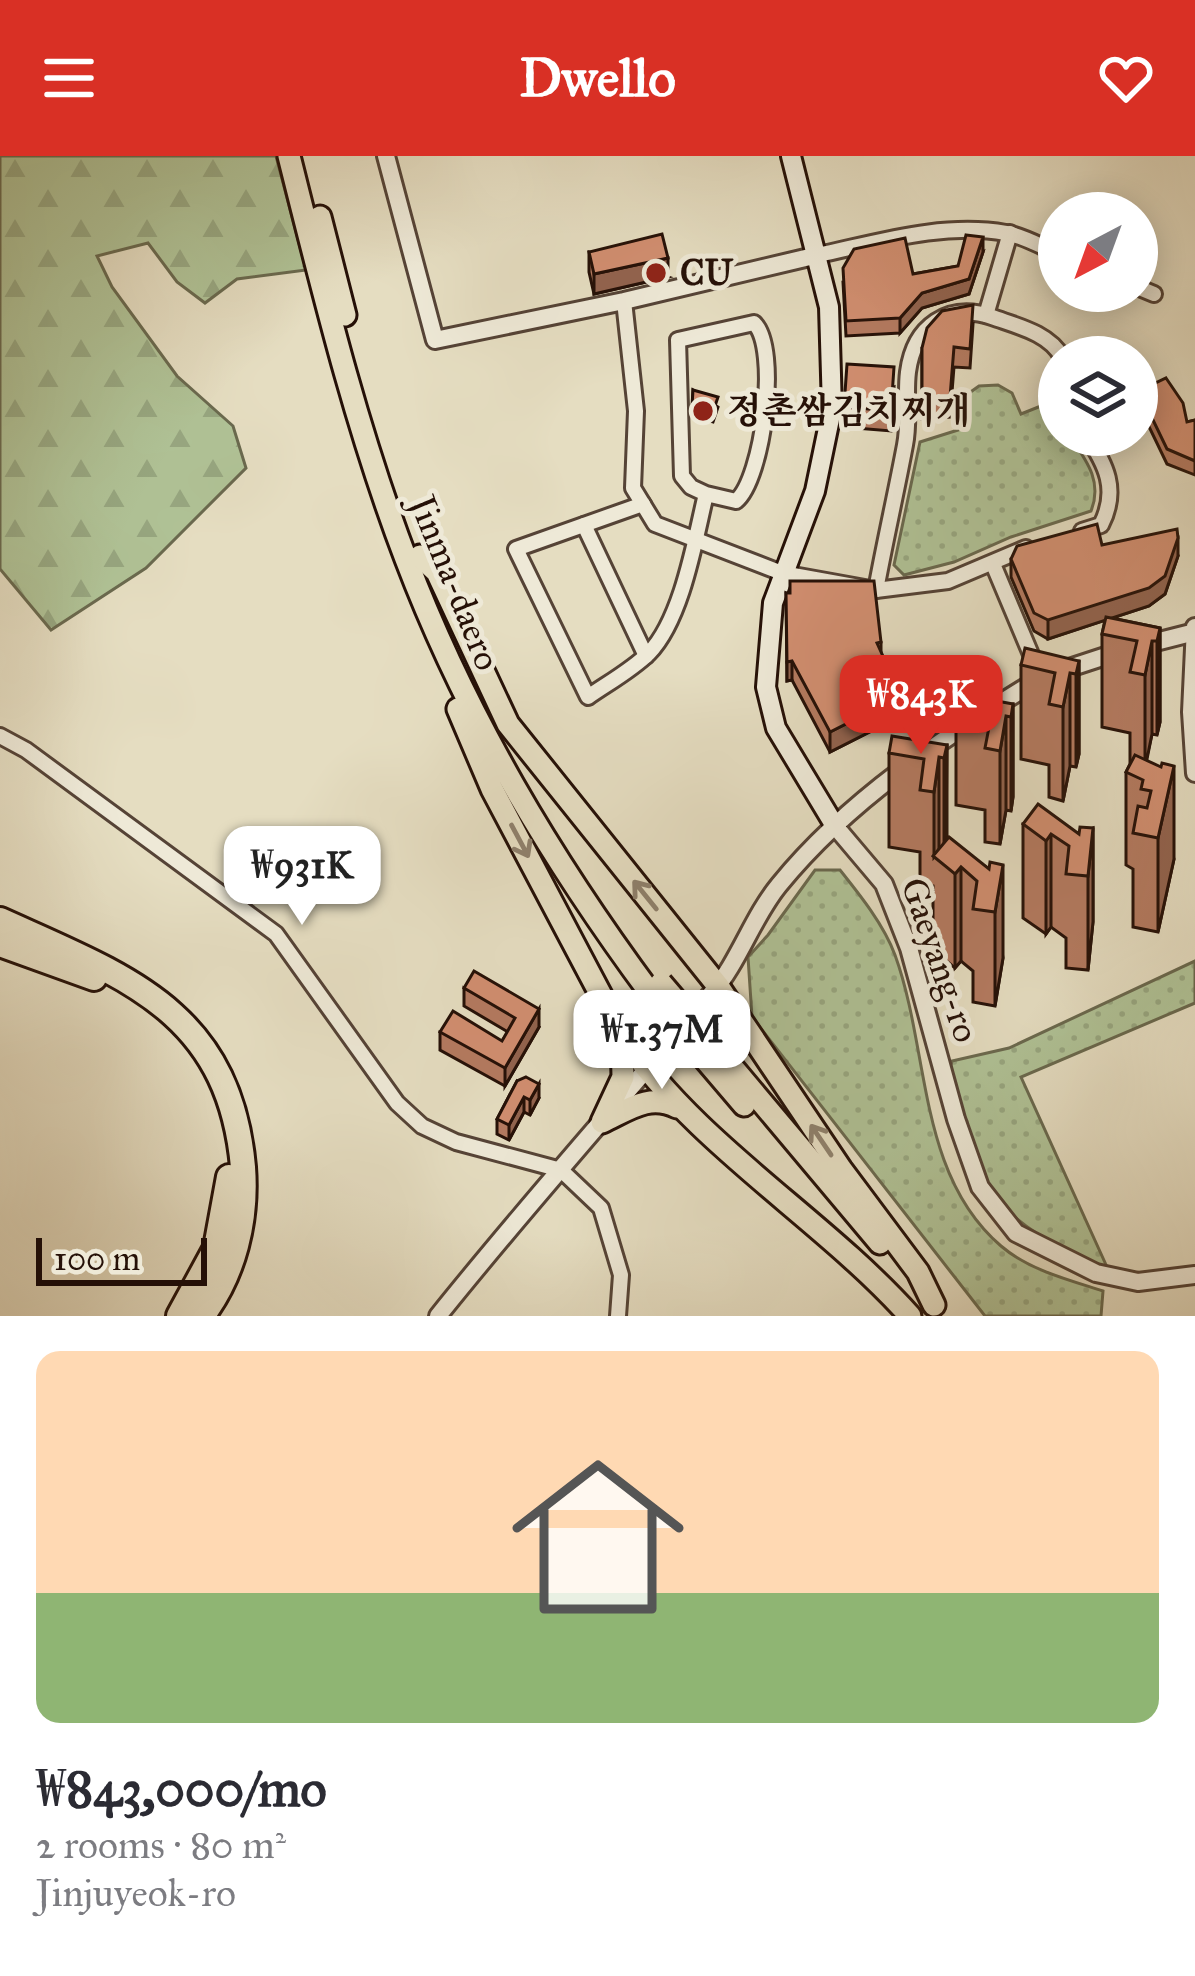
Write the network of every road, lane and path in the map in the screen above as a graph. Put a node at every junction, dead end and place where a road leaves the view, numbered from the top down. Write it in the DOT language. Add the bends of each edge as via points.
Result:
graph roads {
  1 [pos="290,156"];
  2 [pos="304,156"];
  3 [pos="386,156"];
  4 [pos="790,156"];
  5 [pos="1010,233"];
  6 [pos="1038,245"];
  7 [pos="818,255"];
  8 [pos="624,301"];
  9 [pos="986,315"];
  10 [pos="1041,336"];
  11 [pos="1100,456"];
  12 [pos="706,494"];
  13 [pos="643,504"];
  14 [pos="584,525"];
  15 [pos="1062,537"];
  16 [pos="695,540"];
  17 [pos="1042,543"];
  18 [pos="420,556"];
  19 [pos="993,563"];
  20 [pos="782,573"];
  21 [pos="876,590"];
  22 [pos="430,617"];
  23 [pos="1195,630"];
  24 [pos="646,656"];
  25 [pos="1041,678"];
  26 [pos="0,736"];
  27 [pos="1195,773"];
  28 [pos="835,826"];
  29 [pos="0,920"];
  30 [pos="0,944"];
  31 [pos="0,962"];
  32 [pos="109,984"];
  33 [pos="718,986"];
  34 [pos="656,988"];
  35 [pos="622,1035"];
  36 [pos="646,1071"];
  37 [pos="685,1112"];
  38 [pos="602,1122"];
  39 [pos="561,1170"];
  40 [pos="1195,1275"];
  41 [pos="934,1312"];
  42 [pos="179,1316"];
  43 [pos="202,1316"];
  44 [pos="438,1316"];
  45 [pos="618,1316"];
  46 [pos="910,1316"];
  1 -- 22 [label="highway, Jinma-daero" via="360,423"];
  2 -- 18 [label="highway, Jinma-daero" via="374,419"];
  3 -- 8 [label="street" via="435,340"];
  4 -- 7 [label="main road, Gaeyang-ro"];
  5 -- 6 [label="street"];
  5 -- 7 [label="street" via="924,232"];
  5 -- 9 [label="street"];
  7 -- 8 [label="street"];
  7 -- 20 [label="main road, Gaeyang-ro" via="829,308 832,409 815,491"];
  8 -- 13 [label="street" via="636,411 633,488"];
  9 -- 10 [label="street"];
  9 -- 21 [label="street" via="938,317 914,348 907,434"];
  11 -- 15 [label="street" via="1111,482 1106,517"];
  12 -- 12 [label="street" via="682,476 678,340 754,323 767,354 761,436 745,494 736,501"];
  12 -- 16 [label="street"];
  13 -- 14 [label="street"];
  13 -- 16 [label="street" via="655,524"];
  14 -- 24 [label="street"];
  14 -- 24 [label="street" via="516,550 588,697"];
  16 -- 20 [label="street"];
  16 -- 24 [label="street" via="666,632"];
  17 -- 19 [label="street"];
  33 -- 18 [label="highway, one-way" via="508,724 437,572"];
  18 -- 34 [label="highway, Jinma-daero" via="523,776"];
  19 -- 21 [label="street" via="948,581"];
  19 -- 25 [label="street"];
  20 -- 21 [label="street"];
  20 -- 28 [label="main road, Gaeyang-ro" via="766,687 776,728"];
  22 -- 34 [label="highway, Jinma-daero" via="558,864"];
  22 -- 35 [label="highway, one-way" via="434,651 492,789"];
  23 -- 25 [label="street"];
  23 -- 27 [label="street"];
  25 -- 28 [label="street"];
  26 -- 39 [label="street" via="276,934 422,1126"];
  28 -- 33 [label="street" via="775,890"];
  28 -- 40 [label="street, Gaeyang-ro" via="884,884 980,1187 1016,1233 1096,1273 1138,1282"];
  29 -- 43 [label="highway" via="141,990 214,1060 240,1131 243,1206 224,1282"];
  30 -- 32 [label="highway"];
  31 -- 32 [label="highway"];
  32 -- 42 [label="highway" via="177,1034 208,1080 226,1132 222,1226"];
  33 -- 36 [label="street"];
  41 -- 33 [label="highway, one-way" via="918,1272"];
  34 -- 41 [label="highway, bridge"];
  35 -- 36 [label="highway"];
  35 -- 38 [label="highway" via="623,1077"];
  36 -- 37 [label="highway"];
  36 -- 38 [label="street"];
  37 -- 38 [label="highway" via="656,1099"];
  37 -- 46 [label="highway"];
  38 -- 39 [label="street"];
  39 -- 44 [label="street"];
  39 -- 45 [label="street" via="601,1208 621,1275"];
}
